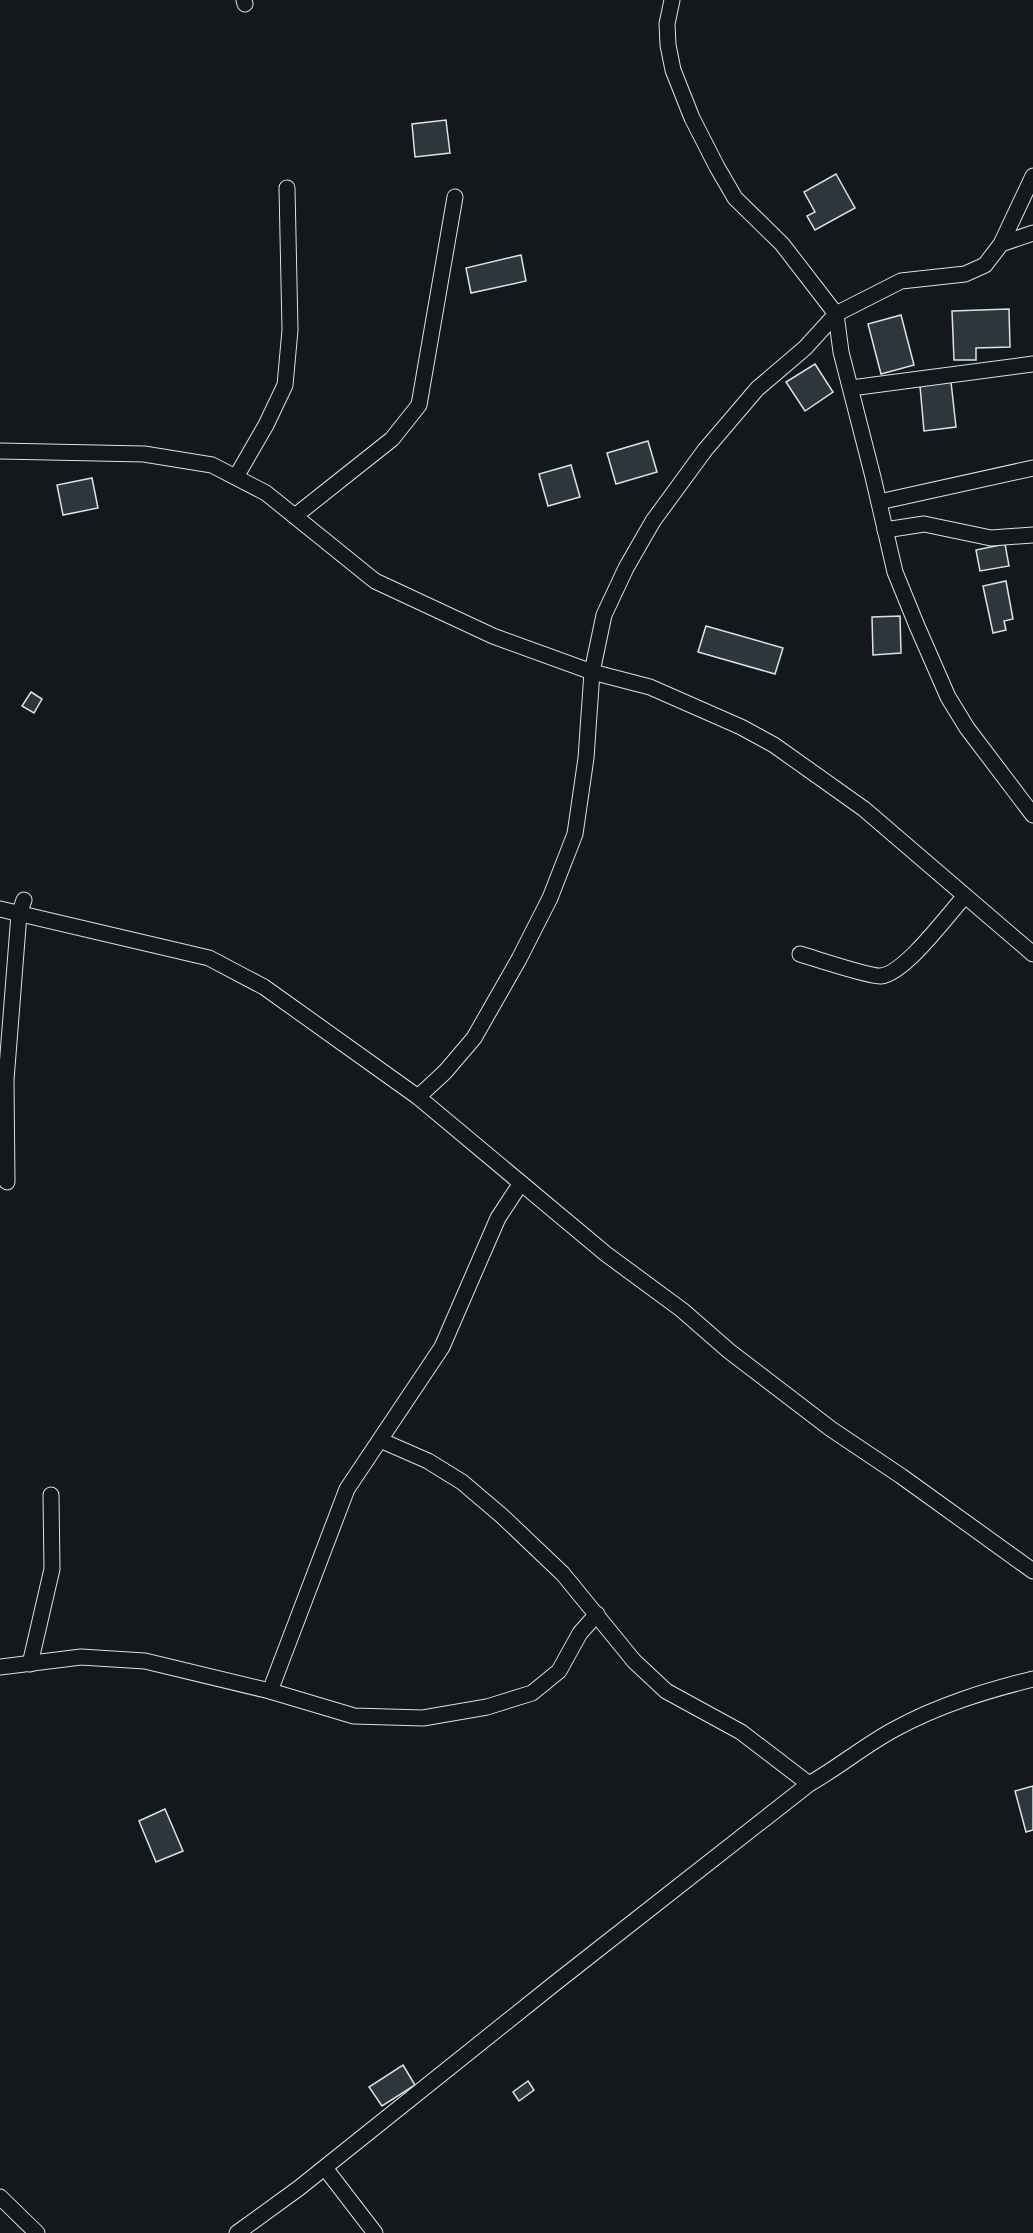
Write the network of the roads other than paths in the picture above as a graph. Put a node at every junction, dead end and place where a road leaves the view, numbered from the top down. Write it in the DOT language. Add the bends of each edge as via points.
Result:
graph roads {
  1 [pos="672,0"];
  2 [pos="1033,176"];
  3 [pos="287,188"];
  4 [pos="455,197"];
  5 [pos="1033,233"];
  6 [pos="1001,244"];
  7 [pos="836,314"];
  8 [pos="1033,364"];
  9 [pos="851,388"];
  10 [pos="0,451"];
  11 [pos="1033,468"];
  12 [pos="236,477"];
  13 [pos="879,502"];
  14 [pos="295,516"];
  15 [pos="885,530"];
  16 [pos="1033,535"];
  17 [pos="592,672"];
  18 [pos="1033,815"];
  19 [pos="964,897"];
  20 [pos="21,907"];
  21 [pos="0,909"];
  22 [pos="800,954"];
  23 [pos="1033,954"];
  24 [pos="418,1097"];
  25 [pos="8,1182"];
  26 [pos="521,1183"];
  27 [pos="380,1440"];
  28 [pos="51,1495"];
  29 [pos="1033,1571"];
  30 [pos="597,1614"];
  31 [pos="30,1664"];
  32 [pos="0,1667"];
  33 [pos="1033,1679"];
  34 [pos="270,1691"];
  35 [pos="810,1784"];
  36 [pos="325,2168"];
  37 [pos="0,2197"];
  38 [pos="37,2233"];
  39 [pos="237,2233"];
  40 [pos="375,2233"];
  1 -- 7 [label="street" via="667,24 673,70 717,167 735,198 782,244"];
  2 -- 6 [label="street"];
  3 -- 12 [label="street" via="290,330 285,385"];
  4 -- 14 [label="street" via="419,405 392,440"];
  5 -- 6 [label="street"];
  6 -- 7 [label="street" via="986,265 965,274 901,281"];
  7 -- 9 [label="street"];
  7 -- 17 [label="street" via="805,348 757,389 705,450 653,521 604,615"];
  8 -- 9 [label="street"];
  9 -- 13 [label="street"];
  10 -- 12 [label="street" via="144,454 212,465"];
  11 -- 13 [label="street"];
  12 -- 14 [label="street" via="266,493"];
  13 -- 15 [label="street"];
  14 -- 17 [label="street" via="375,581 493,636"];
  15 -- 16 [label="street" via="924,524 991,538"];
  15 -- 18 [label="street" via="894,572 948,697"];
  17 -- 19 [label="street" via="650,687 774,745 864,809"];
  17 -- 24 [label="street" via="586,758 575,834 550,898 474,1038"];
  19 -- 22 [label="street" via="914,954 893,971 879,976"];
  19 -- 23 [label="street"];
  20 -- 21 [label="street"];
  20 -- 24 [label="street" via="209,958 264,987"];
  20 -- 25 [label="street" via="6,1080"];
  24 -- 26 [label="street"];
  26 -- 27 [label="street" via="498,1218 442,1347"];
  26 -- 29 [label="street" via="831,1429"];
  27 -- 30 [label="street" via="428,1461 462,1482 562,1574"];
  27 -- 34 [label="street" via="347,1489"];
  28 -- 31 [label="street" via="52,1569"];
  30 -- 34 [label="street" via="580,1633 559,1671 532,1693 487,1707 423,1718 354,1716"];
  30 -- 35 [label="street" via="634,1661 666,1691 741,1732"];
  31 -- 32 [label="street"];
  31 -- 34 [label="street" via="81,1657 145,1661"];
  33 -- 35 [label="street" via="943,1705 893,1730"];
  35 -- 36 [label="street"];
  36 -- 39 [label="street"];
  36 -- 40 [label="street"];
  37 -- 38 [label="street"];
}
